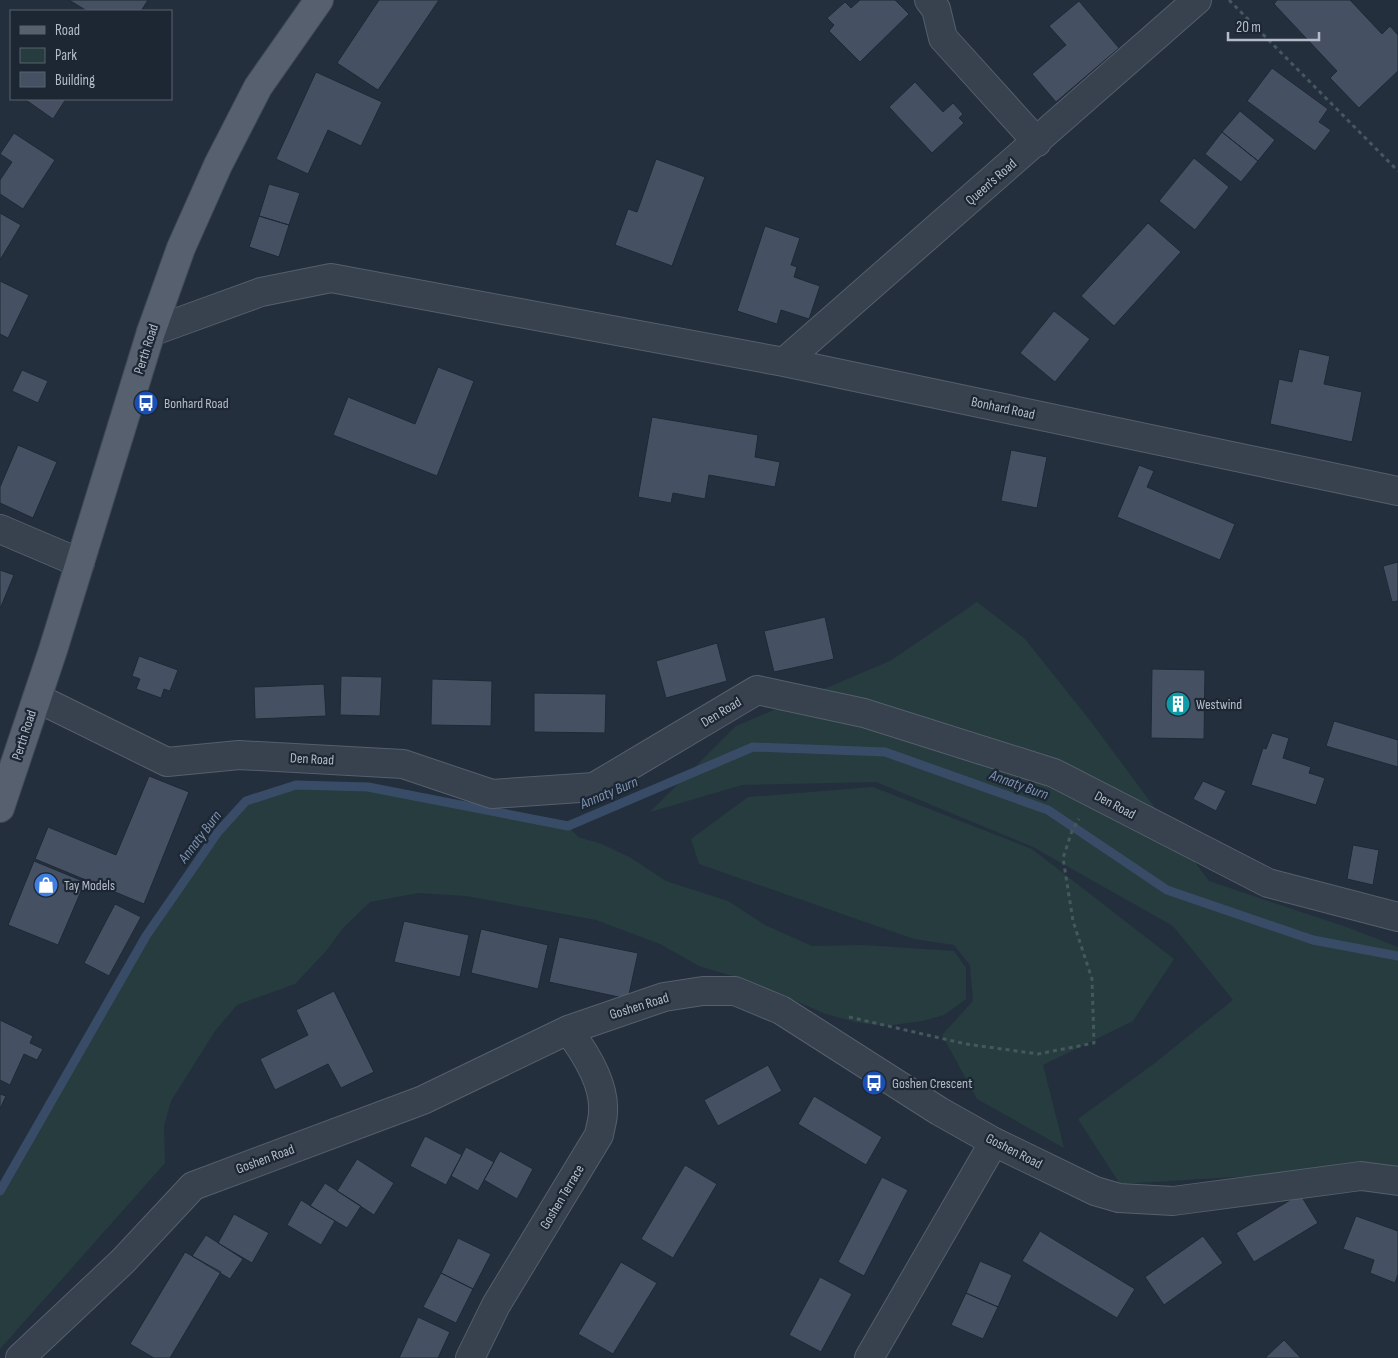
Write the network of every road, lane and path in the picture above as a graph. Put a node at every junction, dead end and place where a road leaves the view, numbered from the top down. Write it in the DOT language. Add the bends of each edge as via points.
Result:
graph roads {
  1 [pos="319,0"];
  2 [pos="929,0"];
  3 [pos="1197,0"];
  4 [pos="1229,0"];
  5 [pos="1037,142"];
  6 [pos="1398,171"];
  7 [pos="151,332"];
  8 [pos="784,362"];
  9 [pos="1398,491"];
  10 [pos="0,529"];
  11 [pos="80,563"];
  12 [pos="36,698"];
  13 [pos="0,808"];
  14 [pos="1072,831"];
  15 [pos="1398,917"];
  16 [pos="845,1016"];
  17 [pos="568,1030"];
  18 [pos="994,1142"];
  19 [pos="1398,1180"];
  20 [pos="20,1358"];
  21 [pos="470,1358"];
  22 [pos="869,1358"];
  1 -- 7 [label="main road, Perth Road" via="258,87 218,165 181,248"];
  2 -- 5 [label="street" via="936,9 943,38"];
  3 -- 5 [label="street, Queen's Road"];
  4 -- 6 [label="path"];
  5 -- 8 [label="street, Queen's Road"];
  7 -- 8 [label="street, Bonhard Road" via="261,292 331,278"];
  7 -- 11 [label="main road, Perth Road"];
  8 -- 9 [label="street, Bonhard Road"];
  10 -- 11 [label="street"];
  11 -- 12 [label="main road, Perth Road"];
  12 -- 13 [label="main road, Perth Road"];
  12 -- 15 [label="street, Den Road" via="167,762 239,755 403,764 492,794 594,787 757,690 864,713 1054,773 1268,882"];
  14 -- 16 [label="path" via="1063,858 1073,920 1092,979 1094,1043 1038,1054 966,1044"];
  17 -- 18 [label="street, Goshen Road" via="664,997 703,991 735,992 781,1010 939,1111"];
  17 -- 20 [label="street, Goshen Road" via="423,1100 193,1186 122,1261"];
  17 -- 21 [label="street, Goshen Terrace" via="600,1091 604,1111 599,1136 496,1305"];
  18 -- 19 [label="street, Goshen Road" via="1095,1191 1119,1198 1173,1201 1362,1176"];
  18 -- 22 [label="street"];
}
